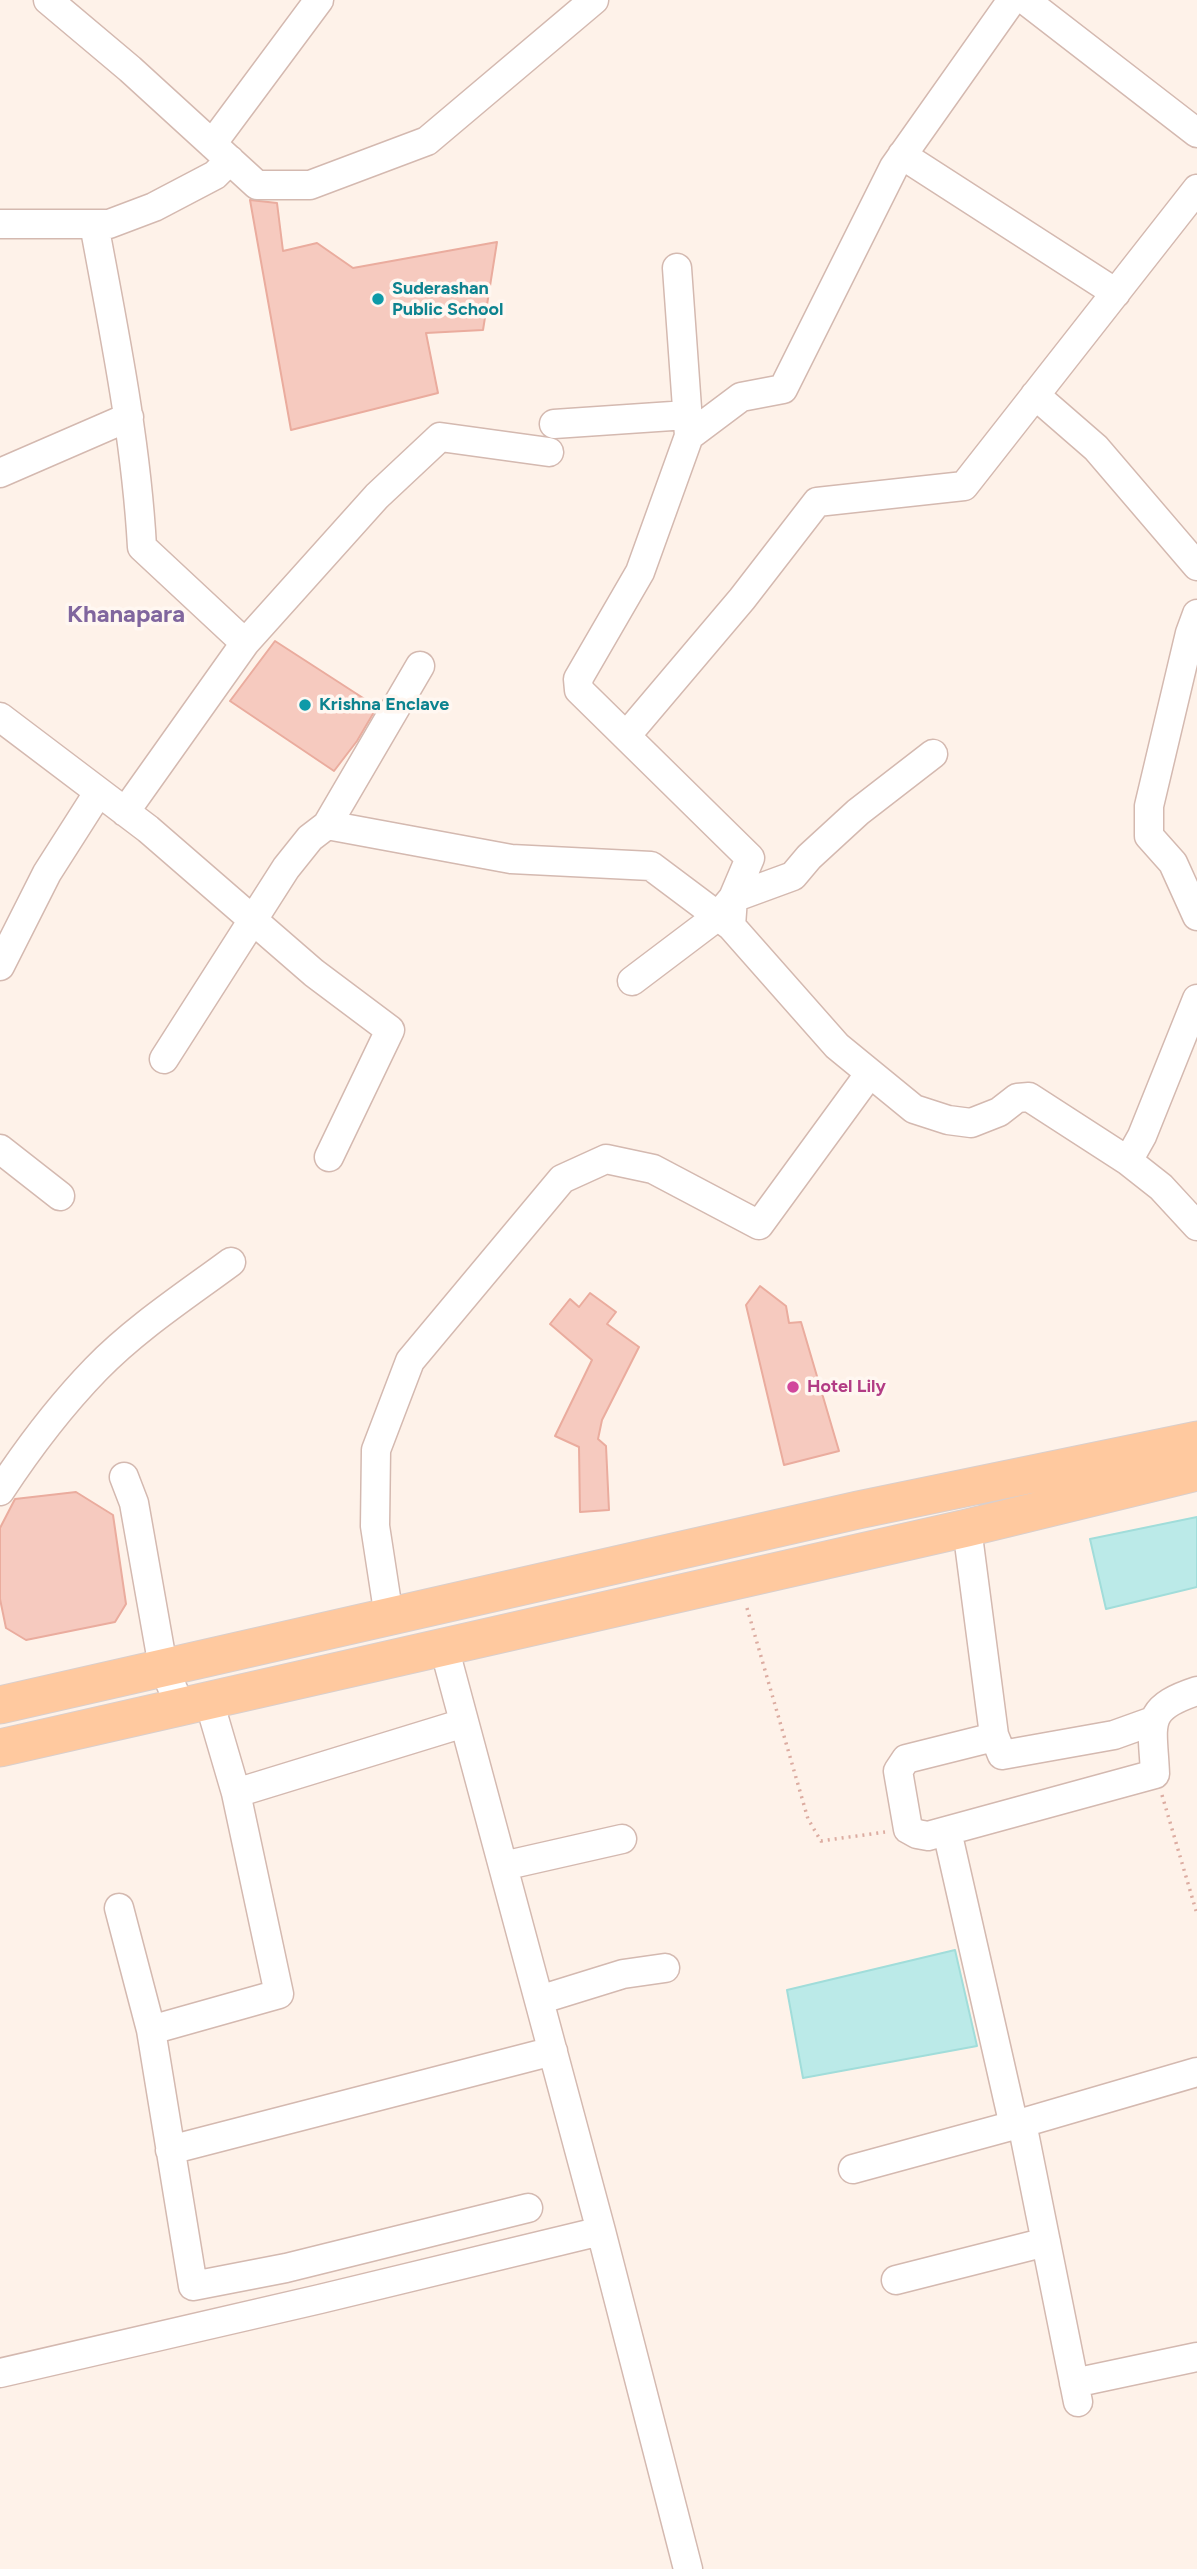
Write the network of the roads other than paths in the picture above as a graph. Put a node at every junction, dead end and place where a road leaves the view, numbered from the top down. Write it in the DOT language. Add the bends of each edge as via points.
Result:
graph roads {
  1 [pos="48,0"];
  2 [pos="319,0"];
  3 [pos="594,0"];
  4 [pos="1012,0"];
  5 [pos="1025,0"];
  6 [pos="1197,134"];
  7 [pos="221,152"];
  8 [pos="902,155"];
  9 [pos="1197,188"];
  10 [pos="0,224"];
  11 [pos="94,224"];
  12 [pos="677,268"];
  13 [pos="1116,293"];
  14 [pos="1035,396"];
  15 [pos="130,417"];
  16 [pos="554,424"];
  17 [pos="688,426"];
  18 [pos="549,452"];
  19 [pos="0,473"];
  20 [pos="1197,566"];
  21 [pos="1197,614"];
  22 [pos="245,643"];
  23 [pos="420,666"];
  24 [pos="0,717"];
  25 [pos="626,736"];
  26 [pos="933,754"];
  27 [pos="98,793"];
  28 [pos="125,812"];
  29 [pos="327,825"];
  30 [pos="727,913"];
  31 [pos="1197,916"];
  32 [pos="253,920"];
  33 [pos="0,966"];
  34 [pos="632,981"];
  35 [pos="1195,1008"];
  36 [pos="164,1059"];
  37 [pos="870,1073"];
  38 [pos="0,1149"];
  39 [pos="328,1157"];
  40 [pos="1128,1161"];
  41 [pos="60,1196"];
  42 [pos="1197,1226"];
  43 [pos="230,1262"];
  44 [pos="1197,1440"];
  45 [pos="1197,1472"];
  46 [pos="124,1477"];
  47 [pos="0,1491"];
  48 [pos="967,1528"];
  49 [pos="389,1617"];
  50 [pos="444,1647"];
  51 [pos="163,1667"];
  52 [pos="1197,1691"];
  53 [pos="0,1704"];
  54 [pos="195,1704"];
  55 [pos="1153,1721"];
  56 [pos="464,1723"];
  57 [pos="994,1735"];
  58 [pos="3,1753"];
  59 [pos="236,1793"];
  60 [pos="947,1831"];
  61 [pos="622,1839"];
  62 [pos="503,1866"];
  63 [pos="119,1908"];
  64 [pos="665,1968"];
  65 [pos="539,2000"];
  66 [pos="151,2030"];
  67 [pos="553,2051"];
  68 [pos="1197,2072"];
  69 [pos="1018,2124"];
  70 [pos="170,2150"];
  71 [pos="853,2169"];
  72 [pos="528,2208"];
  73 [pos="601,2231"];
  74 [pos="1046,2242"];
  75 [pos="896,2280"];
  76 [pos="1197,2357"];
  77 [pos="0,2373"];
  78 [pos="688,2569"];
  1 -- 7 [label="street"];
  2 -- 7 [label="street"];
  3 -- 7 [label="street" via="427,141 310,185 257,185"];
  4 -- 8 [label="street"];
  5 -- 6 [label="street"];
  7 -- 11 [label="street" via="215,175 154,207 109,224"];
  8 -- 13 [label="street"];
  8 -- 17 [label="street" via="783,389 741,397"];
  9 -- 13 [label="street"];
  10 -- 11 [label="street"];
  11 -- 15 [label="street"];
  12 -- 17 [label="street"];
  13 -- 14 [label="street"];
  14 -- 20 [label="street" via="1096,448"];
  14 -- 25 [label="street" via="964,486 817,502"];
  15 -- 19 [label="street"];
  15 -- 22 [label="street" via="142,547"];
  16 -- 17 [label="street"];
  17 -- 25 [label="street" via="640,572 578,679 579,690"];
  18 -- 22 [label="street" via="440,437 377,496"];
  21 -- 31 [label="street" via="1149,806 1149,836 1173,863"];
  22 -- 28 [label="street"];
  23 -- 29 [label="street"];
  24 -- 27 [label="street"];
  25 -- 30 [label="street" via="750,858"];
  26 -- 30 [label="street" via="858,812 793,876"];
  27 -- 28 [label="street"];
  27 -- 33 [label="street" via="47,873"];
  28 -- 32 [label="street"];
  29 -- 30 [label="street" via="511,859 651,866"];
  29 -- 32 [label="street" via="286,868"];
  30 -- 34 [label="street"];
  30 -- 37 [label="street" via="837,1046"];
  32 -- 36 [label="street"];
  32 -- 39 [label="street" via="390,1030"];
  35 -- 40 [label="street"];
  37 -- 40 [label="street" via="914,1109 948,1120 971,1123 999,1112 1017,1098 1029,1097"];
  37 -- 49 [label="street" via="759,1225 642,1167 606,1159 562,1179 410,1361 376,1450 375,1526"];
  38 -- 41 [label="street"];
  40 -- 42 [label="street" via="1161,1187"];
  43 -- 47 [label="street" via="95,1370"];
  44 -- 49 [label="main road" via="858,1510"];
  45 -- 48 [label="main road"];
  46 -- 51 [label="street" via="134,1503"];
  48 -- 50 [label="main road"];
  48 -- 57 [label="street"];
  49 -- 51 [label="main road"];
  50 -- 54 [label="main road"];
  50 -- 56 [label="street"];
  51 -- 53 [label="main road"];
  51 -- 54 [label="street"];
  52 -- 55 [label="street" via="1164,1705"];
  54 -- 58 [label="main road"];
  54 -- 59 [label="street"];
  55 -- 57 [label="street" via="1114,1735 1002,1755"];
  55 -- 60 [label="street" via="1156,1774"];
  56 -- 59 [label="street"];
  56 -- 62 [label="street"];
  57 -- 60 [label="street" via="906,1759 898,1770 908,1829 929,1836"];
  59 -- 66 [label="street" via="279,1994"];
  60 -- 69 [label="street"];
  61 -- 62 [label="street"];
  62 -- 65 [label="street"];
  63 -- 66 [label="street"];
  64 -- 65 [label="street" via="623,1974"];
  65 -- 67 [label="street"];
  66 -- 70 [label="street"];
  67 -- 70 [label="street"];
  67 -- 73 [label="street"];
  68 -- 69 [label="street"];
  69 -- 71 [label="street"];
  69 -- 74 [label="street"];
  70 -- 72 [label="street" via="193,2286 286,2268"];
  73 -- 77 [label="street"];
  73 -- 78 [label="street"];
  74 -- 75 [label="street"];
  74 -- 76 [label="street" via="1076,2392"];
}
